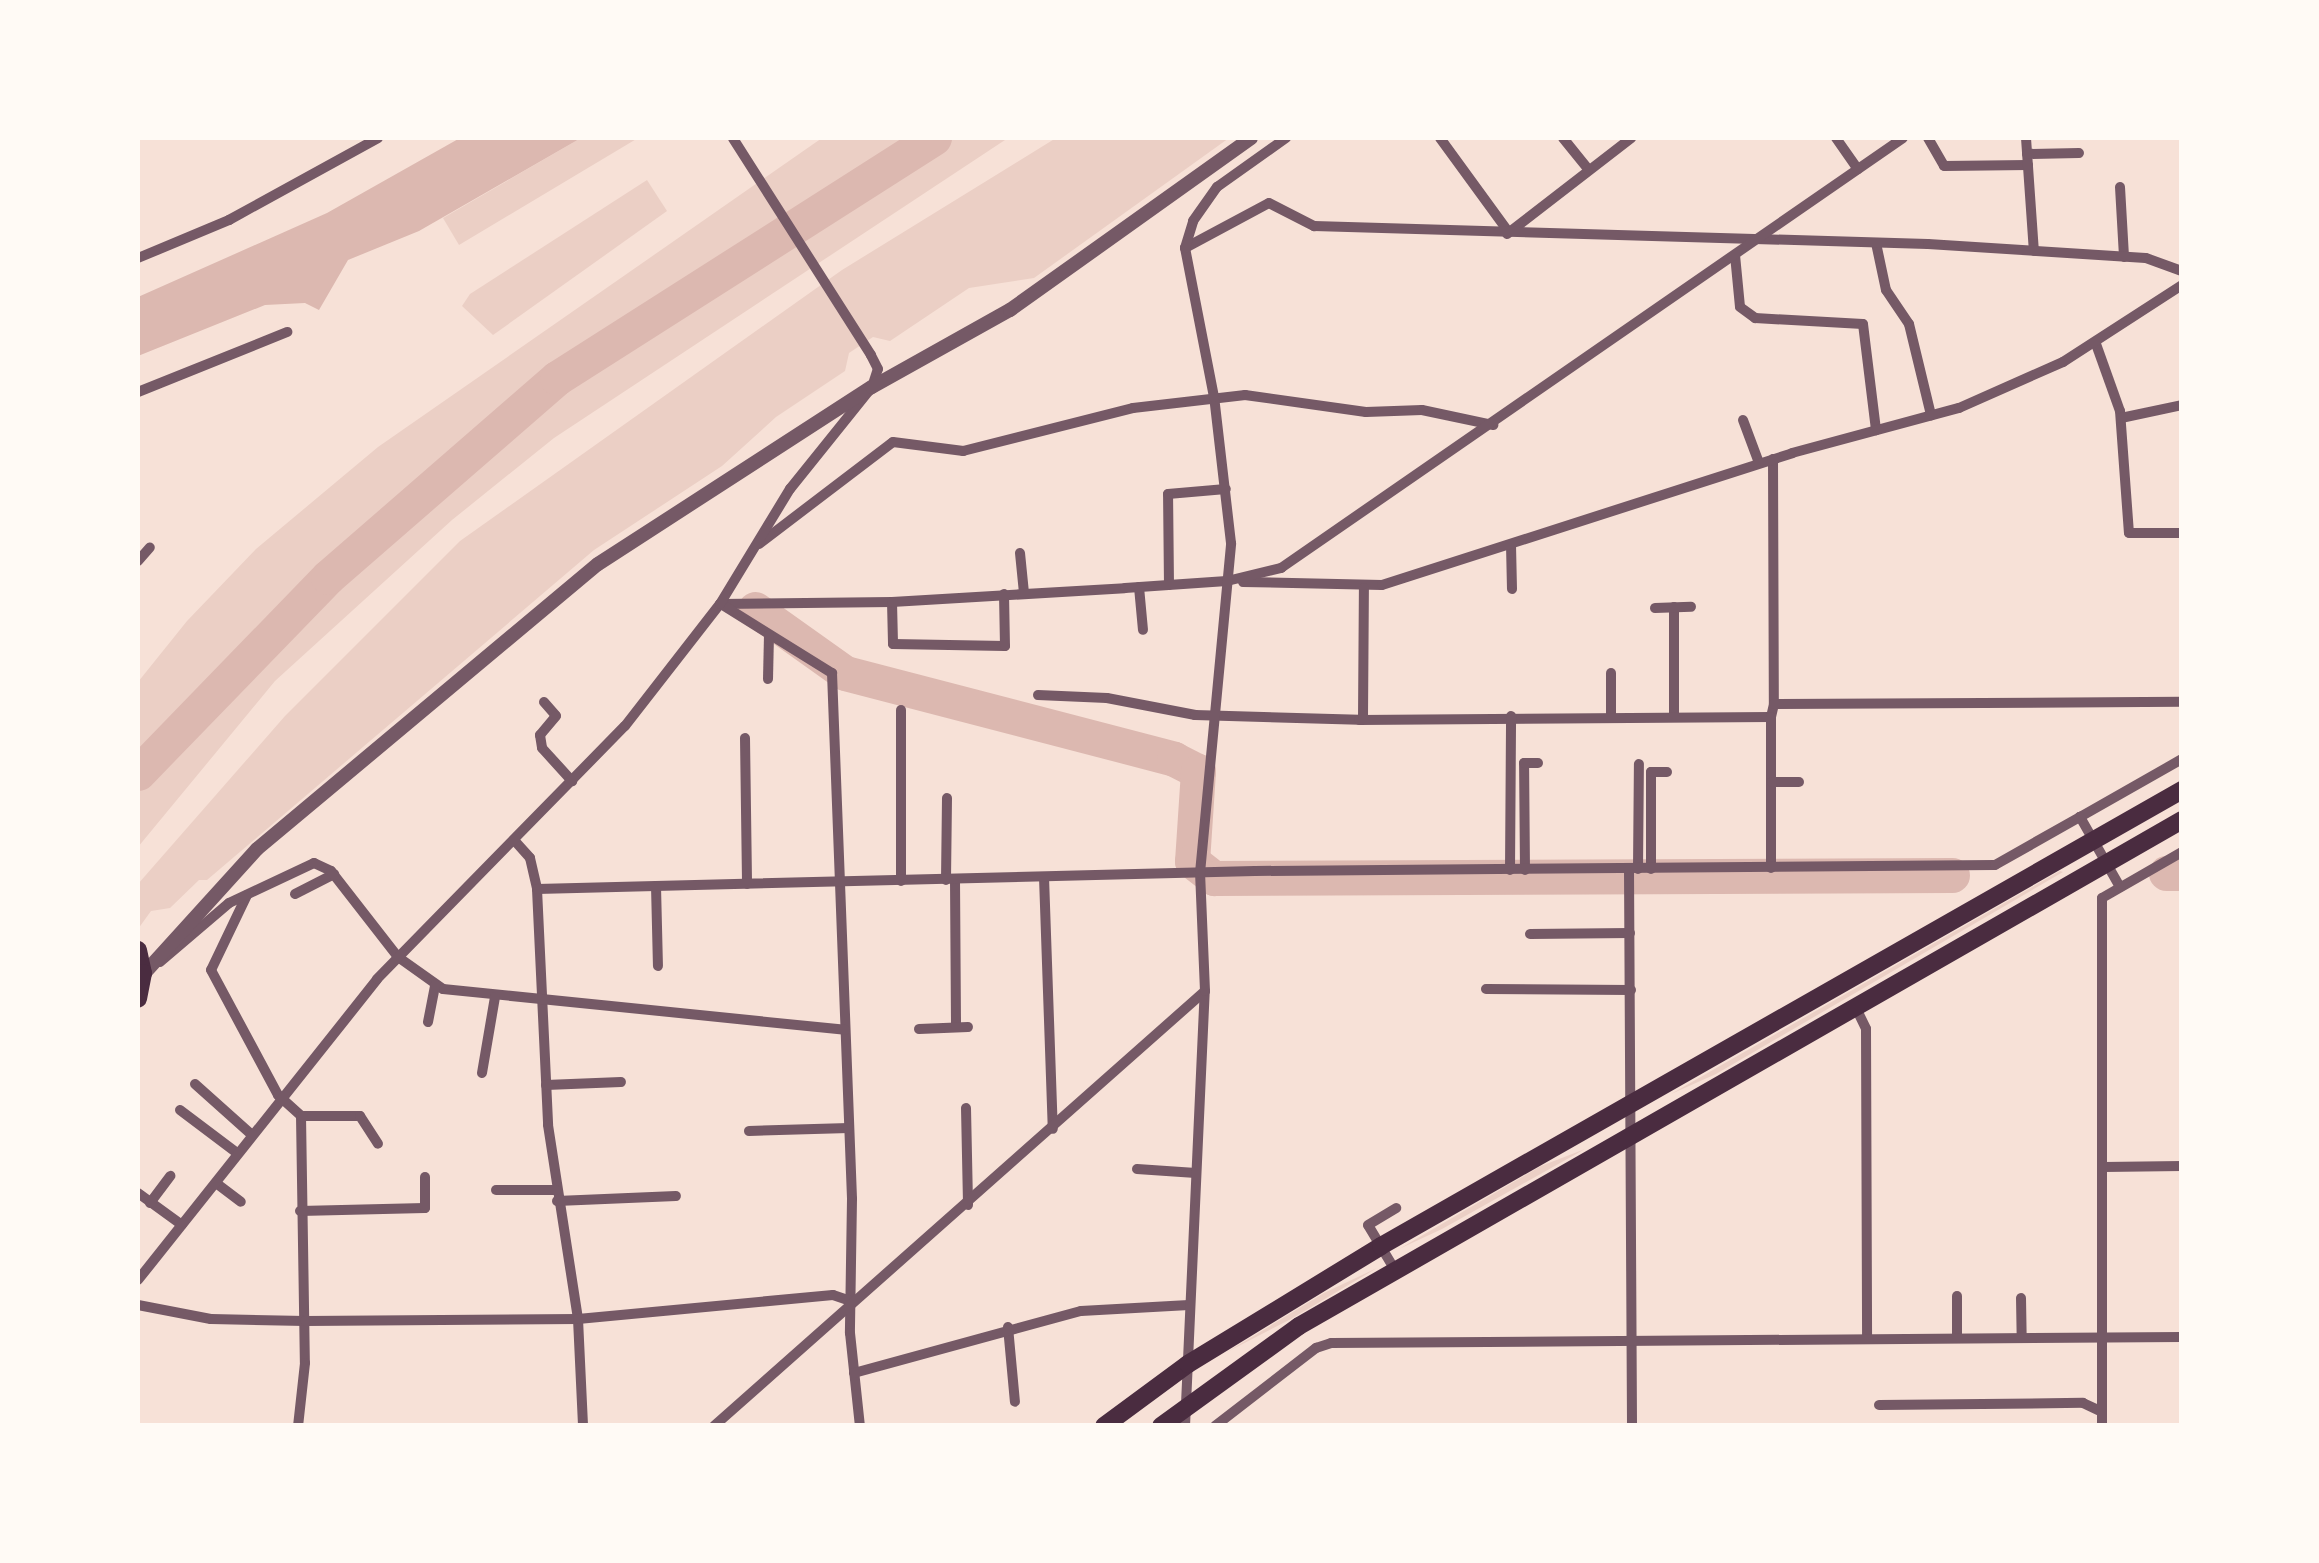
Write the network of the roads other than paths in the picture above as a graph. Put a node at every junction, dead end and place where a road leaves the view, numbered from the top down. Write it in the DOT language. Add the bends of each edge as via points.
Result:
graph roads {
  1 [pos="378,138"];
  2 [pos="733,138"];
  3 [pos="1251,138"];
  4 [pos="1286,138"];
  5 [pos="1440,138"];
  6 [pos="1564,138"];
  7 [pos="1631,138"];
  8 [pos="1836,138"];
  9 [pos="1903,138"];
  10 [pos="1928,138"];
  11 [pos="2026,138"];
  12 [pos="2079,153"];
  13 [pos="2028,159"];
  14 [pos="1588,169"];
  15 [pos="1858,169"];
  16 [pos="2120,187"];
  17 [pos="1507,232"];
  18 [pos="1753,240"];
  19 [pos="1876,242"];
  20 [pos="1186,248"];
  21 [pos="2034,251"];
  22 [pos="1735,255"];
  23 [pos="2124,256"];
  24 [pos="138,258"];
  25 [pos="2182,271"];
  26 [pos="2182,285"];
  27 [pos="286,332"];
  28 [pos="2096,344"];
  29 [pos="872,387"];
  30 [pos="138,392"];
  31 [pos="1214,396"];
  32 [pos="2182,405"];
  33 [pos="1931,415"];
  34 [pos="2121,418"];
  35 [pos="1744,420"];
  36 [pos="1493,425"];
  37 [pos="1876,430"];
  38 [pos="1773,459"];
  39 [pos="1759,464"];
  40 [pos="1226,489"];
  41 [pos="2182,533"];
  42 [pos="757,544"];
  43 [pos="1511,544"];
  44 [pos="150,547"];
  45 [pos="1020,554"];
  46 [pos="138,560"];
  47 [pos="1227,581"];
  48 [pos="1169,585"];
  49 [pos="1139,587"];
  50 [pos="1364,588"];
  51 [pos="1512,589"];
  52 [pos="1024,593"];
  53 [pos="1004,594"];
  54 [pos="892,602"];
  55 [pos="720,604"];
  56 [pos="1674,607"];
  57 [pos="1691,607"];
  58 [pos="1655,608"];
  59 [pos="1143,630"];
  60 [pos="770,634"];
  61 [pos="1611,673"];
  62 [pos="768,679"];
  63 [pos="1038,695"];
  64 [pos="544,702"];
  65 [pos="2182,702"];
  66 [pos="900,710"];
  67 [pos="1772,710"];
  68 [pos="1214,716"];
  69 [pos="1511,716"];
  70 [pos="1611,716"];
  71 [pos="1674,716"];
  72 [pos="1364,718"];
  73 [pos="746,738"];
  74 [pos="2182,759"];
  75 [pos="1538,763"];
  76 [pos="1640,764"];
  77 [pos="746,769"];
  78 [pos="762,769"];
  79 [pos="1667,772"];
  80 [pos="572,781"];
  81 [pos="1772,782"];
  82 [pos="1800,782"];
  83 [pos="2182,790"];
  84 [pos="946,798"];
  85 [pos="2080,817"];
  86 [pos="2182,820"];
  87 [pos="514,840"];
  88 [pos="2093,840"];
  89 [pos="2182,852"];
  90 [pos="2106,862"];
  91 [pos="1772,868"];
  92 [pos="1634,869"];
  93 [pos="1651,869"];
  94 [pos="1510,870"];
  95 [pos="1525,870"];
  96 [pos="1200,873"];
  97 [pos="334,874"];
  98 [pos="1044,877"];
  99 [pos="950,880"];
  100 [pos="838,881"];
  101 [pos="901,881"];
  102 [pos="747,884"];
  103 [pos="656,886"];
  104 [pos="2120,887"];
  105 [pos="537,888"];
  106 [pos="248,894"];
  107 [pos="295,894"];
  108 [pos="1630,933"];
  109 [pos="1530,934"];
  110 [pos="138,950"];
  111 [pos="398,957"];
  112 [pos="658,966"];
  113 [pos="140,978"];
  114 [pos="435,984"];
  115 [pos="1486,989"];
  116 [pos="1205,990"];
  117 [pos="1631,990"];
  118 [pos="495,997"];
  119 [pos="138,998"];
  120 [pos="542,1004"];
  121 [pos="1855,1006"];
  122 [pos="428,1022"];
  123 [pos="919,1029"];
  124 [pos="845,1030"];
  125 [pos="482,1073"];
  126 [pos="621,1082"];
  127 [pos="194,1084"];
  128 [pos="546,1085"];
  129 [pos="278,1095"];
  130 [pos="1631,1102"];
  131 [pos="966,1108"];
  132 [pos="180,1110"];
  133 [pos="301,1116"];
  134 [pos="849,1128"];
  135 [pos="1053,1129"];
  136 [pos="749,1131"];
  137 [pos="251,1134"];
  138 [pos="1629,1136"];
  139 [pos="378,1144"];
  140 [pos="237,1154"];
  141 [pos="2182,1166"];
  142 [pos="2104,1167"];
  143 [pos="1137,1169"];
  144 [pos="1196,1173"];
  145 [pos="170,1176"];
  146 [pos="424,1177"];
  147 [pos="216,1183"];
  148 [pos="496,1190"];
  149 [pos="138,1193"];
  150 [pos="556,1195"];
  151 [pos="676,1196"];
  152 [pos="150,1202"];
  153 [pos="241,1202"];
  154 [pos="968,1206"];
  155 [pos="1396,1208"];
  156 [pos="300,1211"];
  157 [pos="182,1226"];
  158 [pos="1380,1246"];
  159 [pos="1394,1270"];
  160 [pos="138,1277"];
  161 [pos="1956,1296"];
  162 [pos="2021,1298"];
  163 [pos="853,1302"];
  164 [pos="138,1304"];
  165 [pos="1189,1305"];
  166 [pos="578,1319"];
  167 [pos="305,1321"];
  168 [pos="1008,1327"];
  169 [pos="2022,1336"];
  170 [pos="2102,1336"];
  171 [pos="2182,1337"];
  172 [pos="1866,1338"];
  173 [pos="1957,1338"];
  174 [pos="1632,1341"];
  175 [pos="1188,1364"];
  176 [pos="854,1373"];
  177 [pos="1014,1402"];
  178 [pos="1879,1405"];
  179 [pos="2102,1412"];
  180 [pos="1185,1417"];
  181 [pos="298,1426"];
  182 [pos="583,1426"];
  183 [pos="714,1426"];
  184 [pos="860,1426"];
  185 [pos="1104,1426"];
  186 [pos="1161,1426"];
  187 [pos="1216,1426"];
  188 [pos="1632,1426"];
  189 [pos="2102,1426"];
  1 -- 24 [label="street" via="229,220"];
  2 -- 29 [label="street" via="871,355 878,369"];
  3 -- 29 [label="street" via="1010,310"];
  4 -- 20 [label="street" via="1218,187 1193,221"];
  5 -- 17 [label="street"];
  6 -- 14 [label="street"];
  7 -- 14 [label="street"];
  8 -- 15 [label="street"];
  9 -- 15 [label="street"];
  10 -- 13 [label="street" via="1944,166"];
  11 -- 13 [label="street"];
  12 -- 13 [label="street"];
  13 -- 21 [label="street"];
  14 -- 17 [label="street"];
  15 -- 18 [label="street"];
  16 -- 23 [label="street"];
  17 -- 18 [label="street"];
  17 -- 20 [label="street" via="1314,226 1269,203"];
  18 -- 19 [label="street"];
  18 -- 22 [label="street"];
  19 -- 21 [label="street"];
  19 -- 33 [label="street" via="1886,290 1909,324"];
  20 -- 31 [label="street"];
  21 -- 23 [label="street"];
  22 -- 36 [label="street"];
  22 -- 37 [label="street" via="1740,306 1755,318 1863,324"];
  23 -- 25 [label="street" via="2162,260"];
  26 -- 28 [label="street"];
  27 -- 30 [label="street"];
  28 -- 33 [label="street" via="1986,398"];
  28 -- 34 [label="street"];
  29 -- 42 [label="street" via="790,489"];
  29 -- 113 [label="street" via="598,564 258,849"];
  31 -- 36 [label="street" via="1366,412 1422,410"];
  31 -- 40 [label="street"];
  31 -- 42 [label="street" via="1133,408 963,452 894,442"];
  32 -- 34 [label="street"];
  33 -- 37 [label="street"];
  34 -- 41 [label="street" via="2129,533"];
  35 -- 39 [label="street"];
  36 -- 47 [label="street" via="1280,568"];
  37 -- 38 [label="street"];
  38 -- 39 [label="street"];
  38 -- 67 [label="street"];
  39 -- 43 [label="street"];
  40 -- 47 [label="street"];
  40 -- 48 [label="street" via="1168,494"];
  42 -- 55 [label="street"];
  43 -- 50 [label="street"];
  43 -- 51 [label="street"];
  44 -- 46 [label="street"];
  45 -- 52 [label="street"];
  47 -- 48 [label="street"];
  47 -- 50 [label="street"];
  47 -- 68 [label="street"];
  48 -- 49 [label="street"];
  49 -- 52 [label="street"];
  49 -- 59 [label="street"];
  50 -- 72 [label="street"];
  52 -- 53 [label="street"];
  53 -- 54 [label="street"];
  53 -- 54 [label="street" via="1005,646 893,644"];
  54 -- 55 [label="street"];
  55 -- 60 [label="street"];
  55 -- 80 [label="street" via="625,726"];
  56 -- 57 [label="street"];
  56 -- 58 [label="street"];
  56 -- 71 [label="street"];
  60 -- 62 [label="street"];
  60 -- 100 [label="street" via="832,673"];
  61 -- 70 [label="street"];
  63 -- 68 [label="street" via="1106,698"];
  64 -- 80 [label="street" via="556,716 539,741"];
  65 -- 67 [label="street"];
  66 -- 101 [label="street"];
  67 -- 71 [label="street"];
  67 -- 81 [label="street"];
  68 -- 72 [label="street"];
  68 -- 96 [label="street"];
  69 -- 70 [label="street"];
  69 -- 72 [label="street"];
  69 -- 94 [label="street"];
  70 -- 71 [label="street"];
  73 -- 77 [label="street"];
  74 -- 85 [label="street"];
  75 -- 95 [label="street" via="1524,763"];
  76 -- 92 [label="street"];
  77 -- 78 [label="street"];
  77 -- 102 [label="street"];
  79 -- 93 [label="street" via="1650,772"];
  80 -- 87 [label="street"];
  81 -- 82 [label="street"];
  81 -- 91 [label="street"];
  83 -- 88 [label="main road"];
  84 -- 99 [label="street"];
  85 -- 88 [label="street"];
  85 -- 91 [label="street" via="1995,866"];
  86 -- 90 [label="main road"];
  87 -- 105 [label="street" via="530,858"];
  87 -- 111 [label="street"];
  88 -- 90 [label="street"];
  88 -- 130 [label="main road"];
  89 -- 104 [label="street"];
  90 -- 104 [label="street"];
  90 -- 121 [label="main road"];
  91 -- 93 [label="street"];
  92 -- 93 [label="street"];
  92 -- 95 [label="street"];
  92 -- 108 [label="street"];
  94 -- 95 [label="street"];
  94 -- 96 [label="street"];
  96 -- 98 [label="street"];
  96 -- 116 [label="street"];
  97 -- 106 [label="street" via="314,863"];
  97 -- 107 [label="street"];
  97 -- 111 [label="street"];
  98 -- 99 [label="street"];
  98 -- 135 [label="street"];
  99 -- 101 [label="street"];
  99 -- 123 [label="street" via="962,1027"];
  100 -- 101 [label="street"];
  100 -- 102 [label="street"];
  100 -- 124 [label="street"];
  102 -- 103 [label="street"];
  103 -- 105 [label="street"];
  103 -- 112 [label="street"];
  104 -- 142 [label="street" via="2102,898"];
  105 -- 120 [label="street"];
  106 -- 113 [label="street"];
  106 -- 129 [label="street" via="212,970"];
  108 -- 109 [label="street"];
  108 -- 117 [label="street"];
  110 -- 113 [label="main road"];
  111 -- 114 [label="street"];
  111 -- 129 [label="street"];
  113 -- 119 [label="main road"];
  114 -- 118 [label="street"];
  114 -- 122 [label="street"];
  115 -- 117 [label="street"];
  116 -- 135 [label="street"];
  116 -- 144 [label="street"];
  117 -- 130 [label="street"];
  118 -- 120 [label="street"];
  118 -- 125 [label="street"];
  120 -- 124 [label="street"];
  120 -- 128 [label="street"];
  121 -- 138 [label="main road"];
  121 -- 172 [label="street" via="1866,1029"];
  124 -- 134 [label="street"];
  126 -- 128 [label="street"];
  127 -- 137 [label="street"];
  128 -- 150 [label="street"];
  129 -- 133 [label="street"];
  129 -- 137 [label="street"];
  130 -- 138 [label="street"];
  130 -- 158 [label="main road"];
  131 -- 154 [label="street"];
  132 -- 140 [label="street"];
  133 -- 139 [label="street" via="360,1116"];
  133 -- 156 [label="street"];
  134 -- 136 [label="street"];
  134 -- 163 [label="street"];
  135 -- 154 [label="street"];
  137 -- 140 [label="street"];
  138 -- 159 [label="main road"];
  138 -- 174 [label="street"];
  140 -- 147 [label="street"];
  141 -- 142 [label="street"];
  142 -- 170 [label="street"];
  143 -- 144 [label="street"];
  144 -- 165 [label="street"];
  145 -- 152 [label="street"];
  146 -- 156 [label="street" via="426,1208"];
  147 -- 153 [label="street"];
  147 -- 157 [label="street"];
  148 -- 150 [label="street"];
  149 -- 152 [label="street"];
  150 -- 151 [label="street"];
  150 -- 166 [label="street"];
  152 -- 157 [label="street"];
  154 -- 163 [label="street"];
  155 -- 158 [label="street" via="1368,1225"];
  156 -- 167 [label="street"];
  157 -- 160 [label="street"];
  158 -- 159 [label="street"];
  158 -- 175 [label="main road"];
  159 -- 180 [label="main road" via="1299,1326"];
  161 -- 173 [label="street"];
  162 -- 169 [label="street"];
  163 -- 166 [label="street" via="833,1295"];
  163 -- 176 [label="street"];
  163 -- 183 [label="street"];
  164 -- 167 [label="street" via="211,1320"];
  165 -- 168 [label="street" via="1081,1311"];
  165 -- 175 [label="street"];
  166 -- 167 [label="street"];
  166 -- 182 [label="street"];
  167 -- 181 [label="street"];
  168 -- 176 [label="street"];
  168 -- 177 [label="street"];
  169 -- 170 [label="street"];
  169 -- 173 [label="street"];
  170 -- 171 [label="street"];
  170 -- 179 [label="street"];
  172 -- 173 [label="street"];
  172 -- 174 [label="street"];
  174 -- 187 [label="street" via="1332,1343 1316,1348"];
  174 -- 188 [label="street"];
  175 -- 180 [label="street"];
  175 -- 185 [label="main road"];
  176 -- 184 [label="street"];
  178 -- 179 [label="street" via="2083,1404"];
  179 -- 189 [label="street"];
  180 -- 186 [label="main road"];
}
